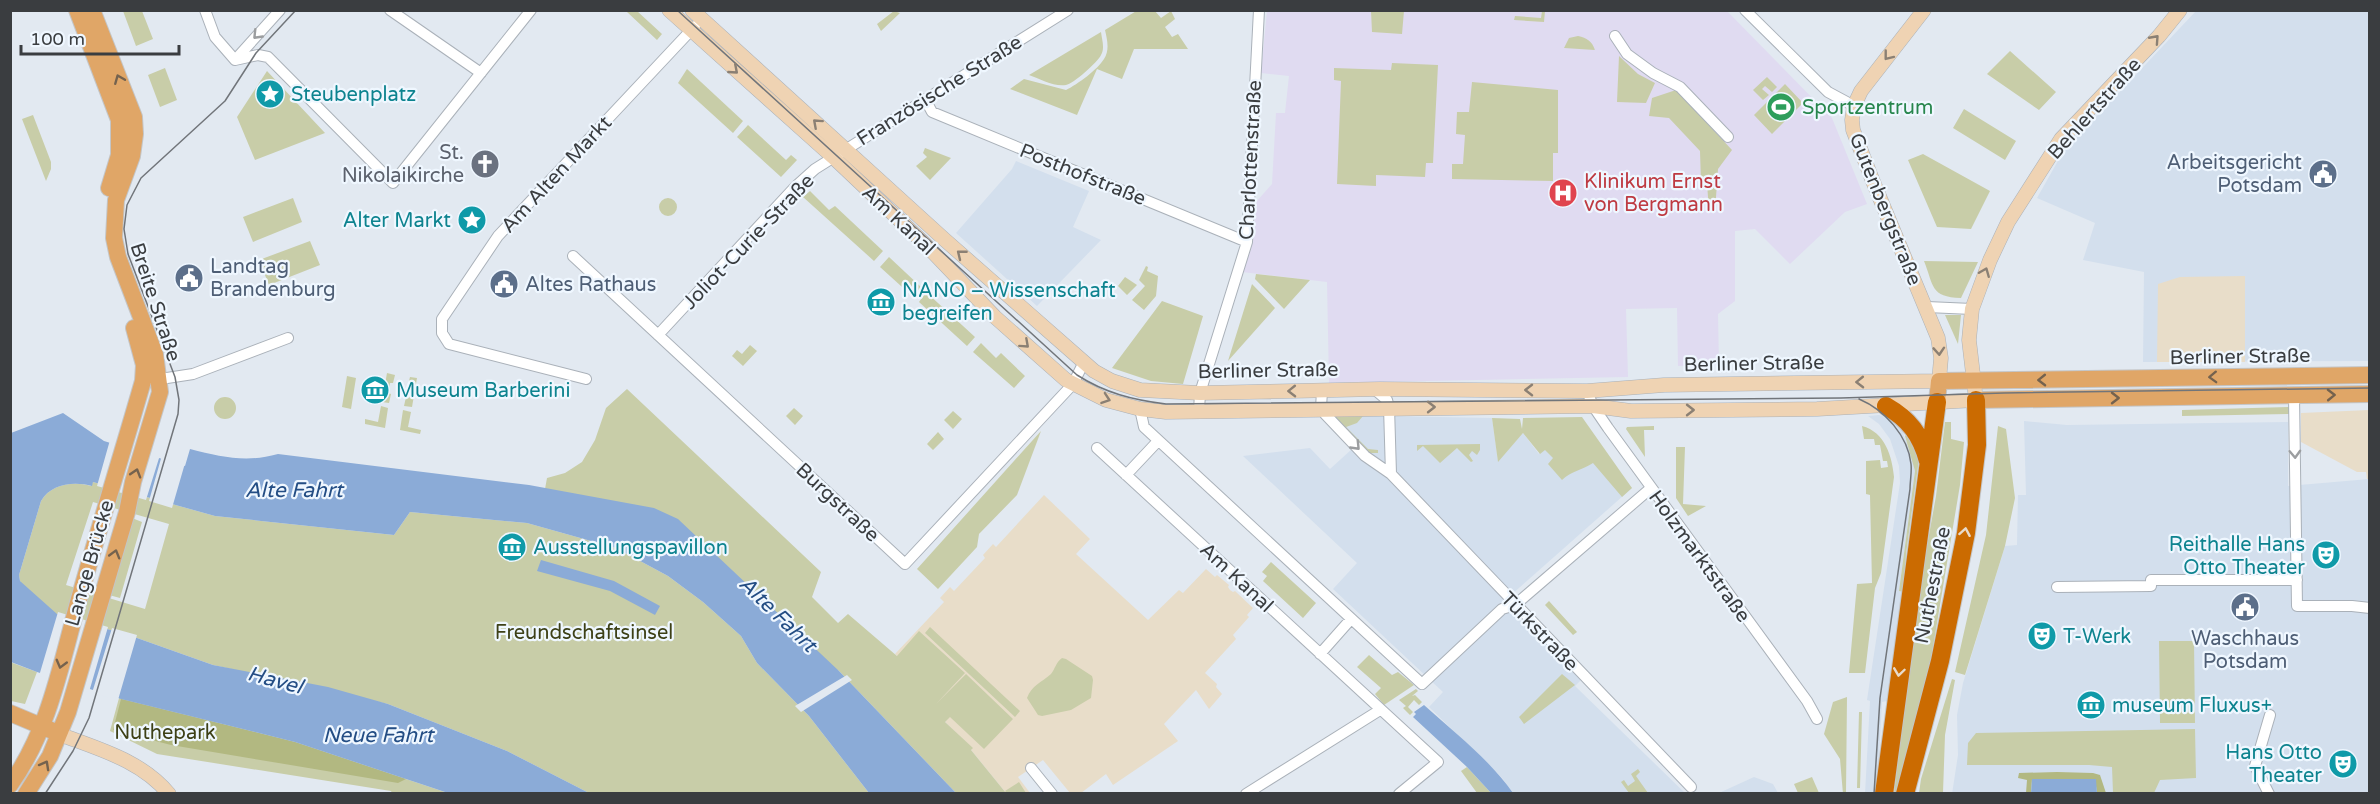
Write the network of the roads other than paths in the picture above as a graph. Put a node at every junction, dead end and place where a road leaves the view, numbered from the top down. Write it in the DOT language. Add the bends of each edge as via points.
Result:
graph roads {
  1 [pos="76,10"];
  2 [pos="92,10"];
  3 [pos="205,10"];
  4 [pos="280,10"];
  5 [pos="390,10"];
  6 [pos="531,10"];
  7 [pos="669,10"];
  8 [pos="1068,10"];
  9 [pos="1259,10"];
  10 [pos="1745,10"];
  11 [pos="1924,10"];
  12 [pos="2180,10"];
  13 [pos="697,15"];
  14 [pos="690,31"];
  15 [pos="1615,36"];
  16 [pos="235,60"];
  17 [pos="481,73"];
  18 [pos="925,99"];
  19 [pos="1854,106"];
  20 [pos="1728,137"];
  21 [pos="840,153"];
  22 [pos="1247,242"];
  23 [pos="573,256"];
  24 [pos="1927,308"];
  25 [pos="1972,309"];
  26 [pos="658,335"];
  27 [pos="288,338"];
  28 [pos="1084,362"];
  29 [pos="2370,375"];
  30 [pos="586,379"];
  31 [pos="1939,381"];
  32 [pos="1973,381"];
  33 [pos="1073,384"];
  34 [pos="147,385"];
  35 [pos="1140,390"];
  36 [pos="1374,390"];
  37 [pos="1322,391"];
  38 [pos="1587,391"];
  39 [pos="1200,393"];
  40 [pos="2370,394"];
  41 [pos="2294,396"];
  42 [pos="1976,400"];
  43 [pos="1937,402"];
  44 [pos="1593,406"];
  45 [pos="1886,406"];
  46 [pos="1389,407"];
  47 [pos="1321,408"];
  48 [pos="1140,409"];
  49 [pos="1199,411"];
  50 [pos="129,430"];
  51 [pos="147,435"];
  52 [pos="1158,441"];
  53 [pos="1096,448"];
  54 [pos="1929,466"];
  55 [pos="1391,474"];
  56 [pos="1126,475"];
  57 [pos="1651,488"];
  58 [pos="2297,580"];
  59 [pos="2057,587"];
  60 [pos="1515,605"];
  61 [pos="2370,608"];
  62 [pos="1351,620"];
  63 [pos="1320,654"];
  64 [pos="1380,710"];
  65 [pos="16,715"];
  66 [pos="2270,715"];
  67 [pos="1817,719"];
  68 [pos="42,727"];
  69 [pos="59,734"];
  70 [pos="1031,768"];
  71 [pos="10,785"];
  72 [pos="1691,787"];
  73 [pos="1258,790"];
  74 [pos="26,794"];
  75 [pos="169,794"];
  76 [pos="1052,794"];
  77 [pos="1246,794"];
  78 [pos="1399,794"];
  79 [pos="1884,794"];
  80 [pos="1905,794"];
  81 [pos="2269,794"];
  1 -- 34 [label="main road, Breite Straße" via="119,120 120,155 108,191 103,229 110,266 140,346"];
  34 -- 2 [label="main road, Breite Straße, one-way" via="155,354 114,238 116,200 132,156 134,117"];
  3 -- 16 [label="street" via="215,37"];
  4 -- 16 [label="street, one-way"];
  5 -- 17 [label="street"];
  6 -- 17 [label="street"];
  7 -- 14 [label="street, Am Kanal"];
  8 -- 18 [label="street, Französische Straße"];
  9 -- 22 [label="street, Charlottenstraße"];
  10 -- 19 [label="street, Gutenbergstraße" via="1828,92"];
  11 -- 19 [label="street, one-way" via="1861,91"];
  25 -- 12 [label="street, Behlertstraße, one-way" via="2008,222 2061,139"];
  13 -- 14 [label="street, Am Alten Markt"];
  21 -- 13 [label="street, Am Kanal, one-way"];
  14 -- 21 [label="street, Am Kanal, one-way"];
  14 -- 30 [label="street, Am Alten Markt" via="498,236 442,319 442,333 449,344"];
  15 -- 20 [label="street" via="1627,54 1680,87"];
  16 -- 17 [label="street" via="268,57 393,183"];
  18 -- 21 [label="street, Französische Straße"];
  18 -- 22 [label="street, Posthofstraße" via="932,112"];
  19 -- 24 [label="street, Gutenbergstraße" via="1853,130"];
  21 -- 26 [label="street, Joliot-Curie-Straße" via="795,187"];
  28 -- 21 [label="street, Am Kanal, one-way" via="985,273"];
  21 -- 33 [label="street, Am Kanal, one-way" via="995,317"];
  22 -- 39 [label="street, Charlottenstraße"];
  23 -- 26 [label="street, Burgstraße"];
  24 -- 25 [label="street"];
  24 -- 31 [label="street, Gutenbergstraße, one-way" via="1938,338"];
  25 -- 32 [label="street, Behlertstraße" via="1969,339"];
  26 -- 33 [label="street, Burgstraße" via="905,564"];
  27 -- 34 [label="street" via="193,374"];
  28 -- 33 [label="street, Burgstraße"];
  28 -- 35 [label="street, Am Kanal" via="1112,381"];
  29 -- 32 [label="main road, Berliner Straße, one-way"];
  31 -- 32 [label="main road, Berliner Straße"];
  31 -- 38 [label="street, Berliner Straße, one-way" via="1664,385"];
  31 -- 43 [label="main road, Nuthestraße"];
  32 -- 42 [label="street, Nuthestraße"];
  33 -- 48 [label="street, Am Kanal, one-way" via="1106,400"];
  34 -- 50 [label="main road, Breite Straße"];
  34 -- 51 [label="main road, Breite Straße" via="159,399"];
  35 -- 39 [label="street, Berliner Straße"];
  35 -- 48 [label="street"];
  36 -- 37 [label="street, Berliner Straße"];
  38 -- 36 [label="street, Berliner Straße, one-way"];
  36 -- 46 [label="street" via="1387,400"];
  37 -- 39 [label="street, Berliner Straße, one-way"];
  37 -- 47 [label="street"];
  38 -- 44 [label="street, Holzmarktstraße"];
  39 -- 49 [label="street, Charlottenstraße"];
  41 -- 40 [label="main road, Berliner Straße, one-way"];
  42 -- 41 [label="main road, Berliner Straße, one-way"];
  41 -- 58 [label="street, one-way"];
  42 -- 43 [label="street, Berliner Straße"];
  80 -- 42 [label="highway, Nuthestraße, one-way" via="1940,661 1965,533 1977,445"];
  43 -- 45 [label="street, Berliner Straße"];
  43 -- 54 [label="highway, Nuthestraße"];
  44 -- 45 [label="street, Berliner Straße, one-way" via="1631,411"];
  46 -- 44 [label="street, Berliner Straße, one-way"];
  44 -- 57 [label="street, Holzmarktstraße"];
  45 -- 54 [label="highway" via="1912,426"];
  46 -- 47 [label="street, Berliner Straße"];
  46 -- 55 [label="street"];
  47 -- 49 [label="street, Berliner Straße"];
  47 -- 55 [label="street, Türkstraße, one-way" via="1365,456"];
  48 -- 49 [label="street, Berliner Straße"];
  48 -- 52 [label="street" via="1143,427"];
  50 -- 68 [label="main road, Lange Brücke, one-way"];
  69 -- 51 [label="main road, Lange Brücke, one-way"];
  52 -- 56 [label="street"];
  52 -- 62 [label="street"];
  53 -- 56 [label="street, Am Kanal"];
  54 -- 79 [label="highway, Nuthestraße, one-way"];
  55 -- 60 [label="street, Türkstraße"];
  56 -- 63 [label="street, Am Kanal"];
  57 -- 60 [label="street"];
  57 -- 67 [label="street, Holzmarktstraße"];
  58 -- 59 [label="street" via="2151,580 2151,586"];
  58 -- 61 [label="street" via="2297,606"];
  60 -- 62 [label="street" via="1502,609 1422,684"];
  60 -- 72 [label="street, Türkstraße"];
  62 -- 63 [label="street"];
  63 -- 64 [label="street, Am Kanal"];
  64 -- 73 [label="street"];
  64 -- 78 [label="street, Am Kanal" via="1438,762"];
  65 -- 68 [label="main road"];
  66 -- 81 [label="street" via="2255,766"];
  68 -- 69 [label="main road"];
  68 -- 71 [label="main road, Lange Brücke"];
  74 -- 69 [label="main road, Lange Brücke, one-way"];
  69 -- 75 [label="street" via="133,763"];
  70 -- 76 [label="street"];
  73 -- 77 [label="street"];
}
